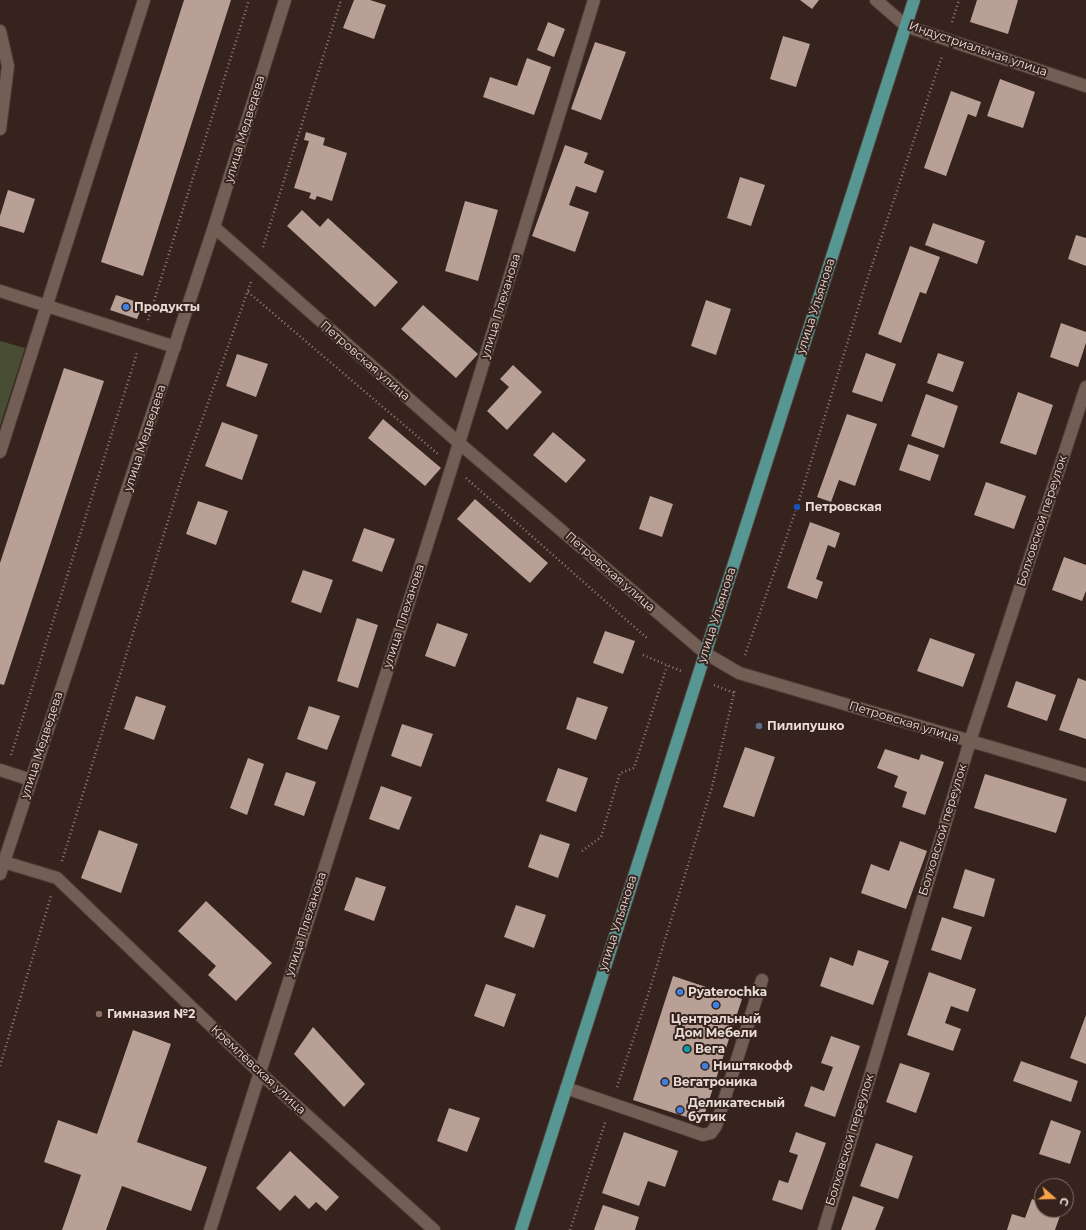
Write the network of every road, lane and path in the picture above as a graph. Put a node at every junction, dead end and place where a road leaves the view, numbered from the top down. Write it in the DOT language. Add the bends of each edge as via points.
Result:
graph roads {
  1 [pos="144,0"];
  2 [pos="249,0"];
  3 [pos="285,0"];
  4 [pos="341,0"];
  5 [pos="594,0"];
  6 [pos="876,0"];
  7 [pos="914,0"];
  8 [pos="959,0"];
  9 [pos="906,26"];
  10 [pos="0,31"];
  11 [pos="947,40"];
  12 [pos="1086,86"];
  13 [pos="0,129"];
  14 [pos="214,227"];
  15 [pos="257,266"];
  16 [pos="0,291"];
  17 [pos="46,305"];
  18 [pos="143,336"];
  19 [pos="175,346"];
  20 [pos="1086,387"];
  21 [pos="459,443"];
  22 [pos="0,452"];
  23 [pos="705,653"];
  24 [pos="668,666"];
  25 [pos="739,673"];
  26 [pos="970,741"];
  27 [pos="3,771"];
  28 [pos="1086,774"];
  29 [pos="31,780"];
  30 [pos="582,851"];
  31 [pos="2,868"];
  32 [pos="57,878"];
  33 [pos="762,980"];
  34 [pos="0,1066"];
  35 [pos="259,1072"];
  36 [pos="566,1088"];
  37 [pos="611,1104"];
  38 [pos="210,1230"];
  39 [pos="434,1230"];
  40 [pos="521,1230"];
  41 [pos="570,1230"];
  42 [pos="824,1230"];
  1 -- 17 [label="street"];
  2 -- 18 [label="path"];
  3 -- 14 [label="street, улица Медведева"];
  4 -- 15 [label="path"];
  5 -- 21 [label="street, улица Плеханова"];
  6 -- 9 [label="street, Индустриальная улица"];
  7 -- 9 [label="main road, улица Ульянова"];
  8 -- 11 [label="path"];
  9 -- 11 [label="street, Индустриальная улица"];
  9 -- 23 [label="main road, улица Ульянова"];
  10 -- 13 [label="street" via="8,66"];
  11 -- 12 [label="street, Индустриальная улица"];
  11 -- 25 [label="path" via="863,292 797,507"];
  14 -- 15 [label="street, Петровская улица"];
  14 -- 19 [label="street, улица Медведева"];
  15 -- 21 [label="street, Петровская улица"];
  15 -- 32 [label="path" via="182,476"];
  16 -- 17 [label="street"];
  17 -- 18 [label="street"];
  17 -- 22 [label="street"];
  18 -- 19 [label="street"];
  18 -- 27 [label="path"];
  19 -- 29 [label="street, улица Медведева"];
  20 -- 26 [label="street, Болховской переулок"];
  21 -- 23 [label="street, Петровская улица"];
  21 -- 35 [label="street, улица Плеханова"];
  23 -- 25 [label="street, Петровская улица"];
  23 -- 36 [label="main road, улица Ульянова"];
  24 -- 30 [label="path" via="634,768 620,773 601,837"];
  25 -- 26 [label="street, Петровская улица"];
  25 -- 37 [label="path" via="712,787 647,998"];
  26 -- 28 [label="street, Петровская улица"];
  26 -- 42 [label="street, Болховской переулок"];
  27 -- 29 [label="street"];
  29 -- 31 [label="street, улица Медведева"];
  31 -- 32 [label="street, Кремлёвская улица"];
  32 -- 34 [label="path"];
  32 -- 35 [label="street, Кремлёвская улица"];
  33 -- 37 [label="street" via="716,1126 711,1133 703,1136"];
  35 -- 38 [label="street, улица Плеханова"];
  35 -- 39 [label="street, Кремлёвская улица"];
  36 -- 37 [label="street"];
  36 -- 40 [label="main road, улица Ульянова"];
  37 -- 41 [label="path"];
}
